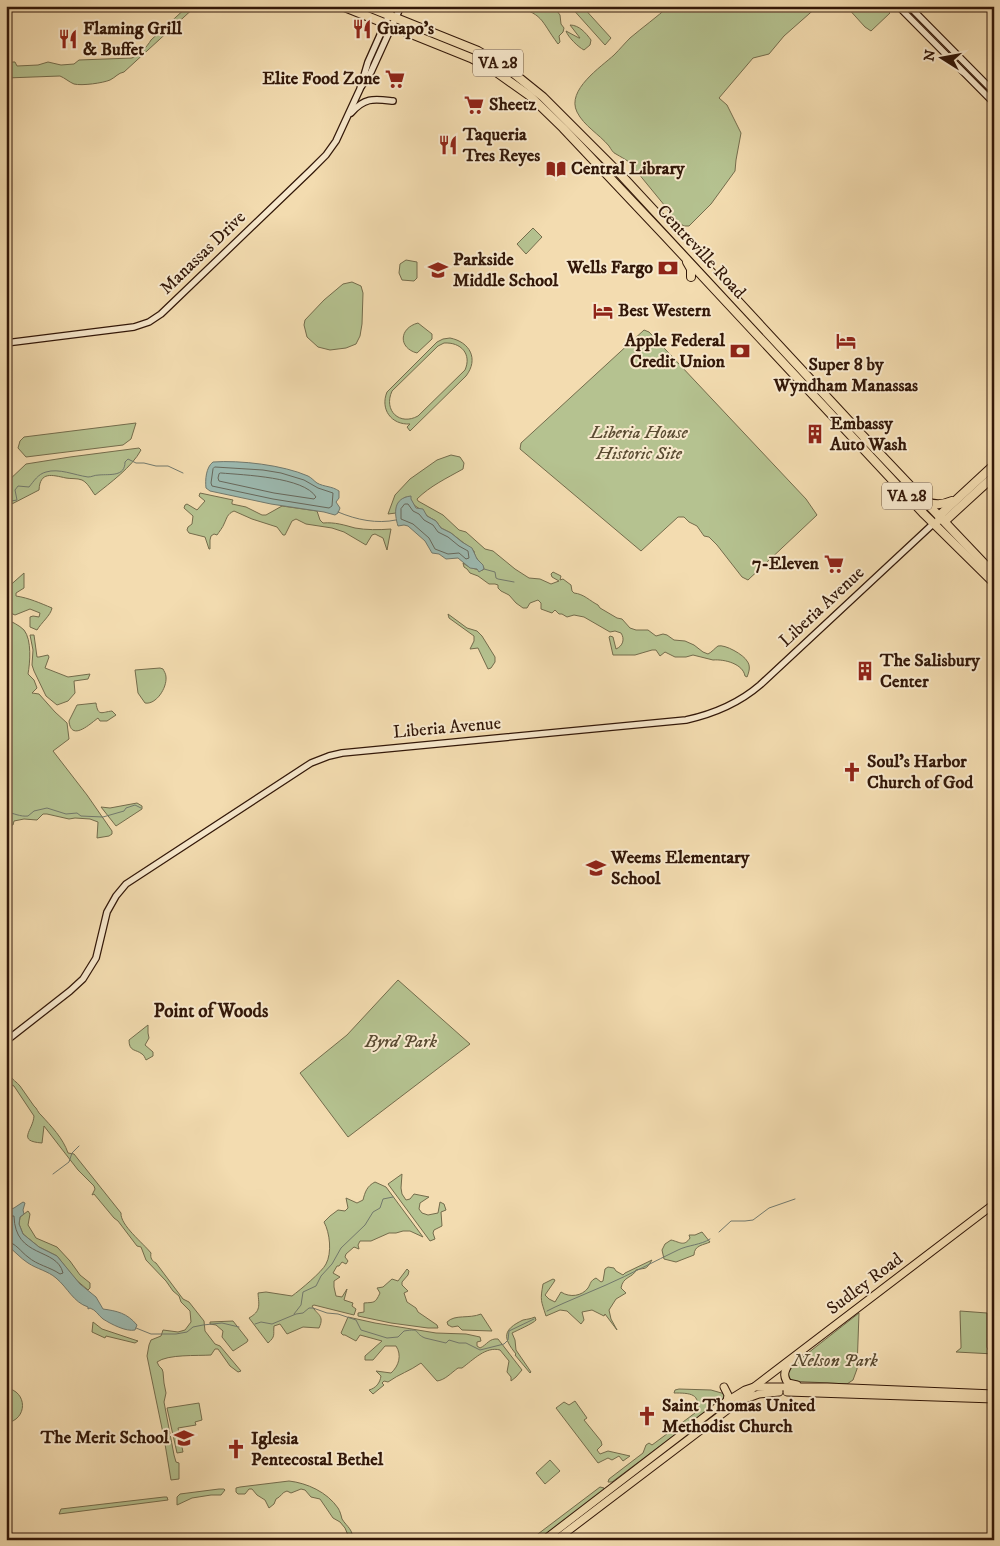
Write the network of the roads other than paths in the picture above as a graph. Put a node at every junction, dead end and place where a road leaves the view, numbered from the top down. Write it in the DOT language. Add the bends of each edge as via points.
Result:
graph roads {
  1 [pos="342,6"];
  2 [pos="366,6"];
  3 [pos="393,6"];
  4 [pos="401,6"];
  5 [pos="898,6"];
  6 [pos="909,6"];
  7 [pos="393,16"];
  8 [pos="389,25"];
  9 [pos="994,92"];
  10 [pos="393,101"];
  11 [pos="994,104"];
  12 [pos="347,118"];
  13 [pos="682,254"];
  14 [pos="691,277"];
  15 [pos="6,343"];
  16 [pos="771,348"];
  17 [pos="774,366"];
  18 [pos="994,465"];
  19 [pos="994,476"];
  20 [pos="958,497"];
  21 [pos="922,499"];
  22 [pos="954,513"];
  23 [pos="937,521"];
  24 [pos="956,536"];
  25 [pos="994,574"];
  26 [pos="994,583"];
  27 [pos="6,1041"];
  28 [pos="994,1204"];
  29 [pos="791,1360"];
  30 [pos="724,1386"];
  31 [pos="754,1387"];
  32 [pos="804,1388"];
  33 [pos="779,1392"];
  34 [pos="994,1394"];
  35 [pos="994,1399"];
  36 [pos="727,1401"];
  37 [pos="738,1402"];
  38 [pos="544,1540"];
  39 [pos="556,1540"];
  1 -- 8 [label="highway, Centreville Road / VA 28"];
  2 -- 7 [label="highway, Centreville Road / VA 28"];
  3 -- 7 [label="main road, Manassas Drive"];
  4 -- 7 [label="main road, Manassas Drive"];
  5 -- 11 [label="main road"];
  6 -- 9 [label="main road"];
  7 -- 8 [label="main road, Manassas Drive"];
  7 -- 21 [label="highway, Centreville Road / VA 28" via="478,51 518,76 543,97 622,176"];
  8 -- 12 [label="main road, Manassas Drive" via="368,62"];
  8 -- 13 [label="highway, Centreville Road / VA 28" via="471,58 525,92"];
  10 -- 12 [label="main road" via="365,101"];
  12 -- 15 [label="main road, Manassas Drive" via="336,141 321,160 154,319 134,327"];
  13 -- 14 [label="highway" via="691,269"];
  13 -- 16 [label="highway, Centreville Road / VA 28"];
  16 -- 17 [label="highway" via="777,361"];
  16 -- 23 [label="highway, Centreville Road / VA 28"];
  18 -- 20 [label="highway, Liberia Avenue"];
  19 -- 22 [label="highway, Liberia Avenue"];
  20 -- 21 [label="highway" via="941,505"];
  20 -- 23 [label="highway, Liberia Avenue"];
  21 -- 23 [label="highway, Centreville Road / VA 28"];
  22 -- 23 [label="highway, Liberia Avenue" via="946,520"];
  22 -- 24 [label="highway" via="951,524"];
  23 -- 24 [label="highway, Centreville Road / VA 28"];
  23 -- 26 [label="highway, Centreville Road / VA 28"];
  23 -- 27 [label="main road, Liberia Avenue" via="760,686 710,714 668,722 342,753 311,763 126,884 107,912 96,958 83,979"];
  24 -- 25 [label="highway, Centreville Road / VA 28"];
  28 -- 29 [label="main road, Sudley Road"];
  29 -- 31 [label="main road, Sudley Road"];
  29 -- 32 [label="main road" via="784,1372 785,1378 788,1383"];
  30 -- 36 [label="main road"];
  31 -- 32 [label="main road"];
  31 -- 33 [label="main road"];
  31 -- 36 [label="main road, Sudley Road"];
  31 -- 37 [label="main road, Sudley Road"];
  32 -- 34 [label="main road"];
  33 -- 35 [label="main road"];
  33 -- 37 [label="main road" via="759,1394"];
  36 -- 38 [label="main road, Sudley Road"];
  37 -- 39 [label="main road, Sudley Road"];
}
